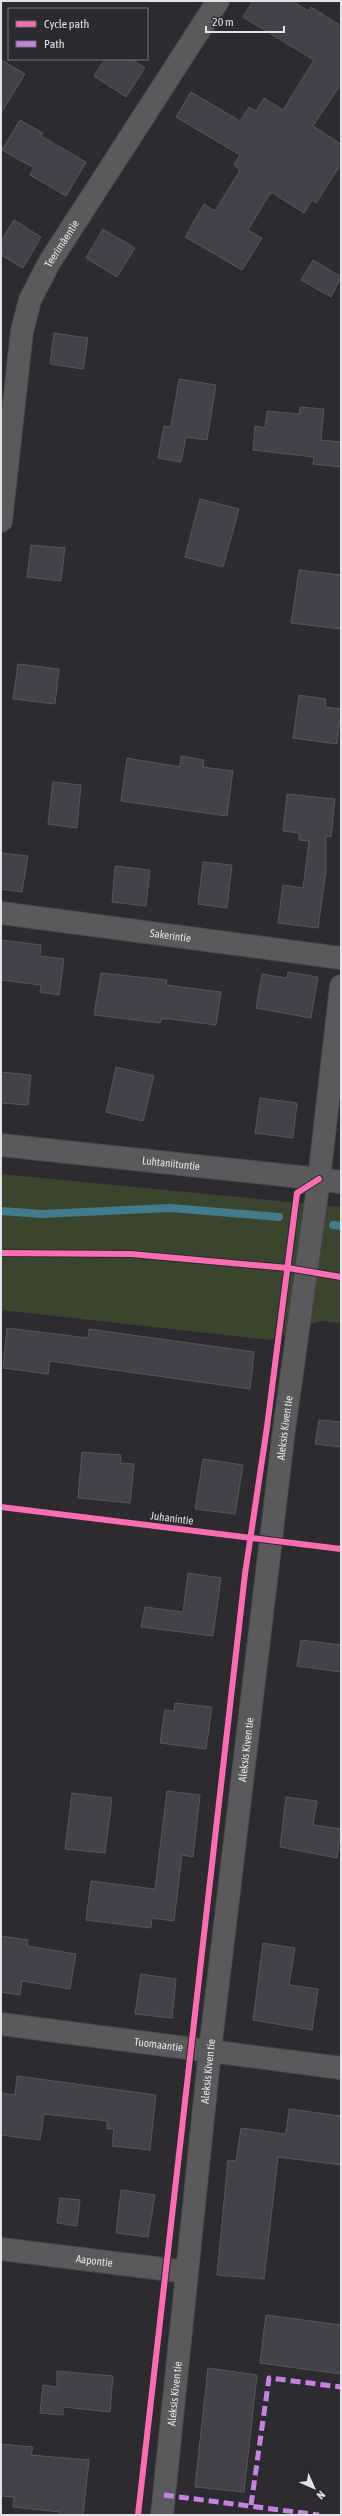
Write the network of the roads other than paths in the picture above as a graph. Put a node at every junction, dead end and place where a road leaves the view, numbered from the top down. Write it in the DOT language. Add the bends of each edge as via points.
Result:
graph roads {
  1 [pos="218,1"];
  2 [pos="1,521"];
  3 [pos="1,912"];
  4 [pos="341,958"];
  5 [pos="341,986"];
  6 [pos="1,1145"];
  7 [pos="319,1179"];
  8 [pos="341,1182"];
  9 [pos="1,2024"];
  10 [pos="210,2050"];
  11 [pos="341,2068"];
  12 [pos="1,2249"];
  13 [pos="187,2272"];
  14 [pos="162,2515"];
  1 -- 2 [label="street, Teerimäentie" via="49,263 30,300 22,331"];
  3 -- 4 [label="street, Sakerintie"];
  5 -- 7 [label="street, Aleksis Kiven tie"];
  6 -- 7 [label="street, Luhtaniituntie"];
  7 -- 8 [label="street, Luhtaniituntie"];
  7 -- 10 [label="street, Aleksis Kiven tie" via="284,1430"];
  9 -- 10 [label="street, Tuomaantie"];
  10 -- 11 [label="street, Tuomaantie"];
  10 -- 13 [label="street, Aleksis Kiven tie"];
  12 -- 13 [label="street, Aapontie"];
  13 -- 14 [label="street, Aleksis Kiven tie"];
}
